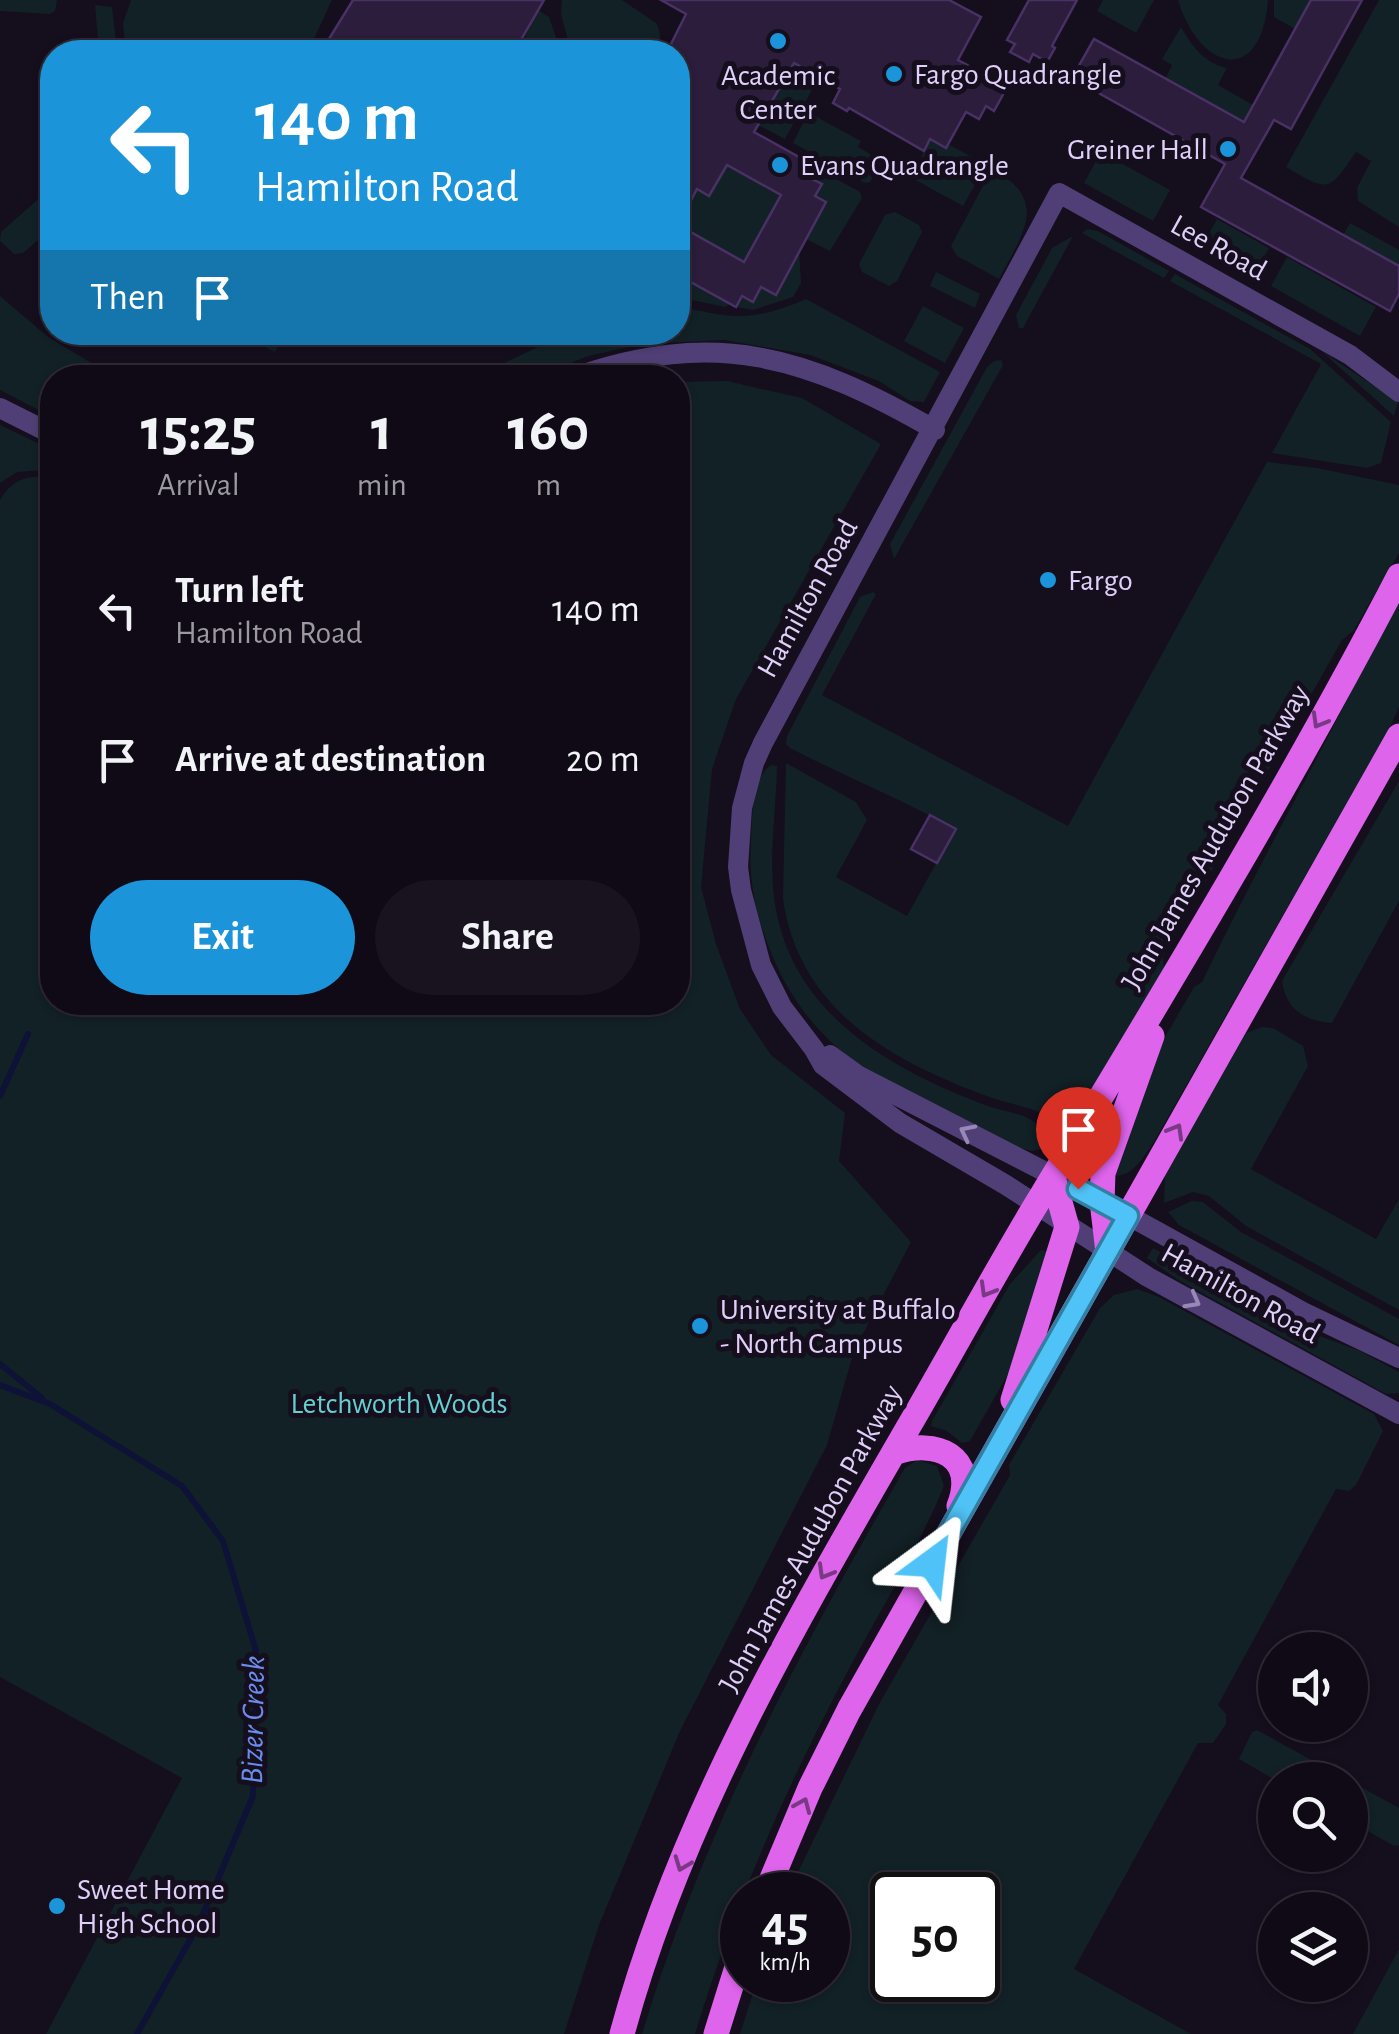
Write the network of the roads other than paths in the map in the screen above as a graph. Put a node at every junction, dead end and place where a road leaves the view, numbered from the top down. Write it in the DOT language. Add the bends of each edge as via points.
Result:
graph roads {
  1 [pos="1059,194"];
  2 [pos="1350,355"];
  3 [pos="614,365"];
  4 [pos="1399,372"];
  5 [pos="1399,392"];
  6 [pos="0,408"];
  7 [pos="40,428"];
  8 [pos="934,430"];
  9 [pos="1399,576"];
  10 [pos="1399,736"];
  11 [pos="1177,971"];
  12 [pos="814,1048"];
  13 [pos="1053,1177"];
  14 [pos="1102,1202"];
  15 [pos="1035,1206"];
  16 [pos="1128,1216"];
  17 [pos="1067,1226"];
  18 [pos="1108,1252"];
  19 [pos="1399,1358"];
  20 [pos="1399,1414"];
  21 [pos="998,1448"];
  22 [pos="894,1453"];
  23 [pos="949,1534"];
  24 [pos="774,1872"];
  25 [pos="726,2002"];
  26 [pos="622,2034"];
  27 [pos="716,2034"];
  1 -- 2 [label="street, Lee Road"];
  1 -- 8 [label="street, Hamilton Road"];
  2 -- 4 [label="street, Lee Road"];
  2 -- 5 [label="street, Lee Road"];
  3 -- 8 [label="street" via="728,353 790,362 849,383"];
  6 -- 7 [label="street"];
  8 -- 12 [label="street, Hamilton Road" via="768,734 742,808 738,867 752,943 782,1007"];
  9 -- 11 [label="main road, John James Audubon Parkway, one-way"];
  16 -- 10 [label="main road, one-way"];
  11 -- 13 [label="main road, John James Audubon Parkway"];
  11 -- 14 [label="main road" via="1103,1173"];
  13 -- 12 [label="street, Hamilton Road, one-way"];
  12 -- 15 [label="street, Hamilton Road" via="823,1065 863,1098"];
  13 -- 14 [label="street, Hamilton Road"];
  13 -- 15 [label="main road, John James Audubon Parkway"];
  13 -- 17 [label="main road"];
  14 -- 16 [label="street, Hamilton Road"];
  14 -- 18 [label="main road"];
  15 -- 17 [label="street, Hamilton Road"];
  15 -- 22 [label="main road, John James Audubon Parkway, one-way"];
  16 -- 18 [label="main road"];
  16 -- 19 [label="street, Hamilton Road"];
  17 -- 18 [label="street, Hamilton Road"];
  17 -- 21 [label="main road"];
  18 -- 20 [label="street, Hamilton Road, one-way"];
  18 -- 21 [label="main road"];
  21 -- 23 [label="main road"];
  22 -- 23 [label="main road" via="936,1447 961,1471 963,1496"];
  22 -- 26 [label="main road, John James Audubon Parkway, one-way" via="742,1727 692,1838"];
  24 -- 23 [label="main road, one-way" via="849,1710"];
  25 -- 27 [label="main road"];
}
